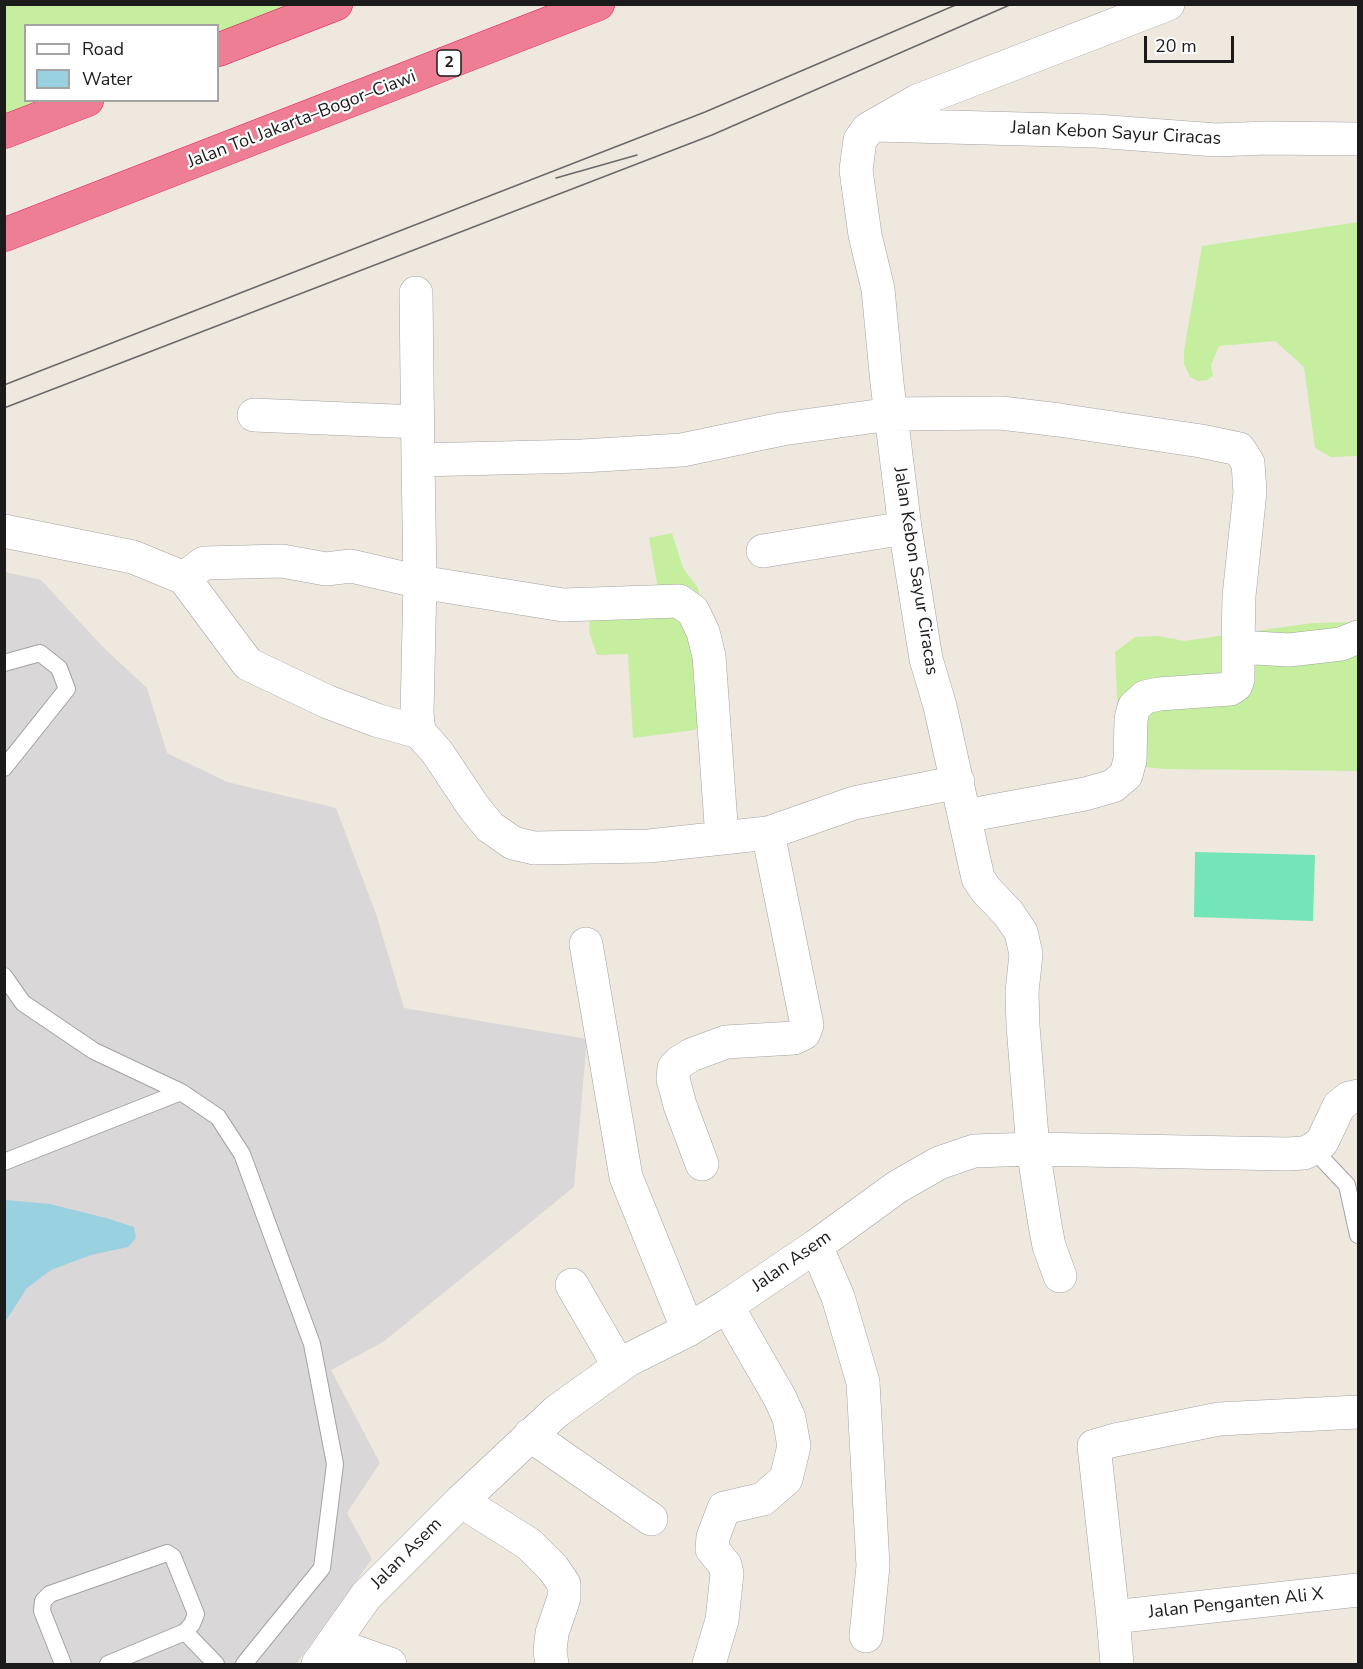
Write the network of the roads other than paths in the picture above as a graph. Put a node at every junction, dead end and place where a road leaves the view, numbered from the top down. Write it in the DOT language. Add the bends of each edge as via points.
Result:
graph roads {
  1 [pos="336,4"];
  2 [pos="598,4"];
  3 [pos="1168,4"];
  4 [pos="219,50"];
  5 [pos="82,102"];
  6 [pos="874,125"];
  7 [pos="4,132"];
  8 [pos="1359,139"];
  9 [pos="53,216"];
  10 [pos="4,235"];
  11 [pos="4,243"];
  12 [pos="416,293"];
  13 [pos="891,414"];
  14 [pos="254,416"];
  15 [pos="417,422"];
  16 [pos="418,460"];
  17 [pos="905,528"];
  18 [pos="4,531"];
  19 [pos="763,550"];
  20 [pos="184,578"];
  21 [pos="420,582"];
  22 [pos="1359,637"];
  23 [pos="1238,647"];
  24 [pos="4,663"];
  25 [pos="418,732"];
  26 [pos="4,768"];
  27 [pos="958,782"];
  28 [pos="965,816"];
  29 [pos="768,833"];
  30 [pos="722,838"];
  31 [pos="586,944"];
  32 [pos="4,975"];
  33 [pos="181,1092"];
  34 [pos="1359,1096"];
  35 [pos="1034,1149"];
  36 [pos="1313,1149"];
  37 [pos="4,1162"];
  38 [pos="702,1164"];
  39 [pos="1359,1235"];
  40 [pos="816,1246"];
  41 [pos="1060,1276"];
  42 [pos="572,1285"];
  43 [pos="727,1306"];
  44 [pos="688,1330"];
  45 [pos="619,1366"];
  46 [pos="1359,1412"];
  47 [pos="530,1435"];
  48 [pos="461,1501"];
  49 [pos="651,1519"];
  50 [pos="1359,1590"];
  51 [pos="1113,1617"];
  52 [pos="184,1632"];
  53 [pos="866,1636"];
  54 [pos="326,1654"];
  55 [pos="63,1665"];
  56 [pos="108,1665"];
  57 [pos="216,1665"];
  58 [pos="244,1665"];
  59 [pos="390,1665"];
  60 [pos="552,1665"];
  61 [pos="709,1665"];
  62 [pos="1117,1665"];
  1 -- 4 [label="highway"];
  2 -- 9 [label="highway, Jalan Tol Jakarta–Bogor–Ciawi / 2"];
  3 -- 6 [label="street" via="917,101"];
  5 -- 7 [label="highway"];
  6 -- 8 [label="street, Jalan Kebon Sayur Ciracas" via="1096,131 1216,140"];
  6 -- 13 [label="street, Jalan Kebon Sayur Ciracas" via="861,141 856,170 878,289"];
  9 -- 10 [label="highway, Jalan Tol Jakarta–Bogor–Ciawi / 2"];
  9 -- 11 [label="highway"];
  12 -- 15 [label="street"];
  13 -- 16 [label="street" via="782,429 682,450"];
  13 -- 17 [label="street, Jalan Kebon Sayur Ciracas"];
  13 -- 23 [label="street" via="1001,414 1239,449 1248,463 1250,492"];
  14 -- 15 [label="street"];
  15 -- 16 [label="street"];
  16 -- 21 [label="street"];
  17 -- 19 [label="street"];
  17 -- 27 [label="street, Jalan Kebon Sayur Ciracas" via="926,659"];
  18 -- 20 [label="street" via="133,557"];
  20 -- 21 [label="street" via="204,563 282,561 326,569 351,566"];
  20 -- 25 [label="street" via="248,664 328,702"];
  21 -- 25 [label="street"];
  21 -- 30 [label="street" via="563,605 679,601 693,611 704,632 709,656"];
  22 -- 23 [label="street" via="1341,644 1289,650"];
  23 -- 28 [label="street" via="1238,679 1230,689 1159,694 1145,697 1134,707 1130,760 1126,775 1113,786"];
  24 -- 26 [label="lane" via="40,653 59,668 67,689"];
  25 -- 30 [label="street" via="437,752 490,827 513,843 534,848 579,848"];
  27 -- 28 [label="street, Jalan Kebon Sayur Ciracas"];
  27 -- 29 [label="street" via="854,803"];
  28 -- 35 [label="street, Jalan Kebon Sayur Ciracas" via="978,878 1021,932 1026,954 1023,1026"];
  29 -- 30 [label="street"];
  29 -- 38 [label="street" via="807,1025 804,1033 794,1038 726,1042 691,1055 675,1068 673,1079 680,1105"];
  31 -- 44 [label="street" via="626,1177"];
  32 -- 33 [label="lane" via="23,1003 94,1051"];
  33 -- 37 [label="lane"];
  33 -- 58 [label="lane" via="218,1117 242,1154 312,1344 334,1464 322,1568"];
  34 -- 36 [label="street" via="1339,1106 1323,1143"];
  35 -- 36 [label="street, Jalan Asem" via="1287,1154"];
  35 -- 40 [label="street, Jalan Asem" via="974,1151 939,1163 897,1187"];
  35 -- 41 [label="street, Jalan Kebon Sayur Ciracas" via="1049,1246"];
  36 -- 39 [label="lane" via="1347,1185"];
  40 -- 43 [label="street, Jalan Asem"];
  40 -- 53 [label="street" via="838,1297 863,1382 873,1566"];
  42 -- 45 [label="street"];
  43 -- 44 [label="street, Jalan Asem"];
  43 -- 61 [label="street" via="780,1398 789,1418 794,1446 786,1479 763,1499 724,1508 712,1549 727,1574 722,1620"];
  44 -- 45 [label="street, Jalan Asem"];
  45 -- 47 [label="street, Jalan Asem"];
  46 -- 51 [label="street" via="1219,1419 1094,1446"];
  47 -- 48 [label="street, Jalan Asem"];
  47 -- 49 [label="street"];
  48 -- 54 [label="street, Jalan Asem" via="366,1596"];
  48 -- 60 [label="street" via="529,1544 564,1584 564,1598 552,1633"];
  50 -- 51 [label="street, Jalan Penganten Ali X"];
  51 -- 62 [label="street"];
  52 -- 55 [label="lane" via="196,1614 173,1557 159,1554 50,1594 43,1601 42,1611"];
  52 -- 56 [label="lane"];
  52 -- 57 [label="lane"];
  54 -- 59 [label="street"];
}
